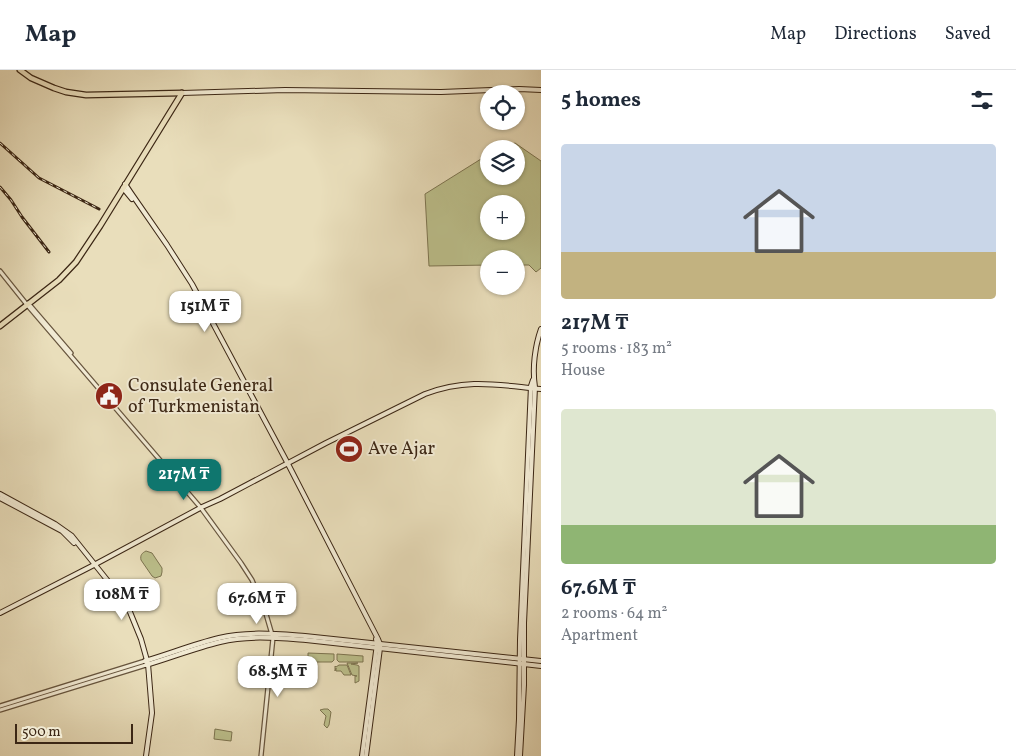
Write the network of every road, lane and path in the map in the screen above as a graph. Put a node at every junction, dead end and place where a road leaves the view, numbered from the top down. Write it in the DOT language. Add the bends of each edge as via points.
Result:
graph roads {
  1 [pos="20,70"];
  2 [pos="541,90"];
  3 [pos="182,93"];
  4 [pos="124,186"];
  5 [pos="0,271"];
  6 [pos="29,305"];
  7 [pos="0,326"];
  8 [pos="541,329"];
  9 [pos="533,387"];
  10 [pos="541,388"];
  11 [pos="286,464"];
  12 [pos="0,496"];
  13 [pos="201,507"];
  14 [pos="92,565"];
  15 [pos="0,612"];
  16 [pos="274,636"];
  17 [pos="379,646"];
  18 [pos="395,648"];
  19 [pos="524,651"];
  20 [pos="535,660"];
  21 [pos="541,661"];
  22 [pos="522,662"];
  23 [pos="146,663"];
  24 [pos="512,663"];
  25 [pos="541,666"];
  26 [pos="520,670"];
  27 [pos="0,706"];
  28 [pos="0,710"];
  29 [pos="145,756"];
  30 [pos="262,756"];
  31 [pos="364,756"];
  32 [pos="519,756"];
  1 -- 3 [label="main road" via="54,88 86,95"];
  2 -- 3 [label="main road"];
  3 -- 4 [label="main road"];
  4 -- 6 [label="main road" via="72,266"];
  4 -- 11 [label="main road" via="190,285"];
  5 -- 6 [label="street"];
  6 -- 7 [label="main road"];
  6 -- 13 [label="street"];
  8 -- 9 [label="main road"];
  9 -- 10 [label="main road"];
  9 -- 11 [label="main road" via="467,384 436,389"];
  9 -- 19 [label="main road"];
  9 -- 22 [label="main road"];
  11 -- 13 [label="main road"];
  11 -- 17 [label="main road"];
  12 -- 14 [label="main road" via="62,531"];
  13 -- 14 [label="main road"];
  13 -- 16 [label="street" via="242,561 260,594"];
  14 -- 15 [label="main road"];
  14 -- 23 [label="main road" via="130,612 138,629"];
  16 -- 17 [label="main road" via="305,636"];
  16 -- 23 [label="main road" via="239,637"];
  16 -- 30 [label="street"];
  17 -- 18 [label="main road"];
  17 -- 31 [label="main road"];
  18 -- 22 [label="main road"];
  18 -- 24 [label="main road"];
  19 -- 20 [label="main road"];
  19 -- 22 [label="main road"];
  20 -- 21 [label="main road"];
  20 -- 22 [label="main road"];
  22 -- 24 [label="main road"];
  22 -- 25 [label="main road"];
  22 -- 26 [label="main road"];
  22 -- 32 [label="main road" via="524,686"];
  23 -- 27 [label="street"];
  23 -- 28 [label="street"];
  23 -- 29 [label="main road" via="152,713"];
  24 -- 26 [label="main road"];
  26 -- 32 [label="main road"];
}
